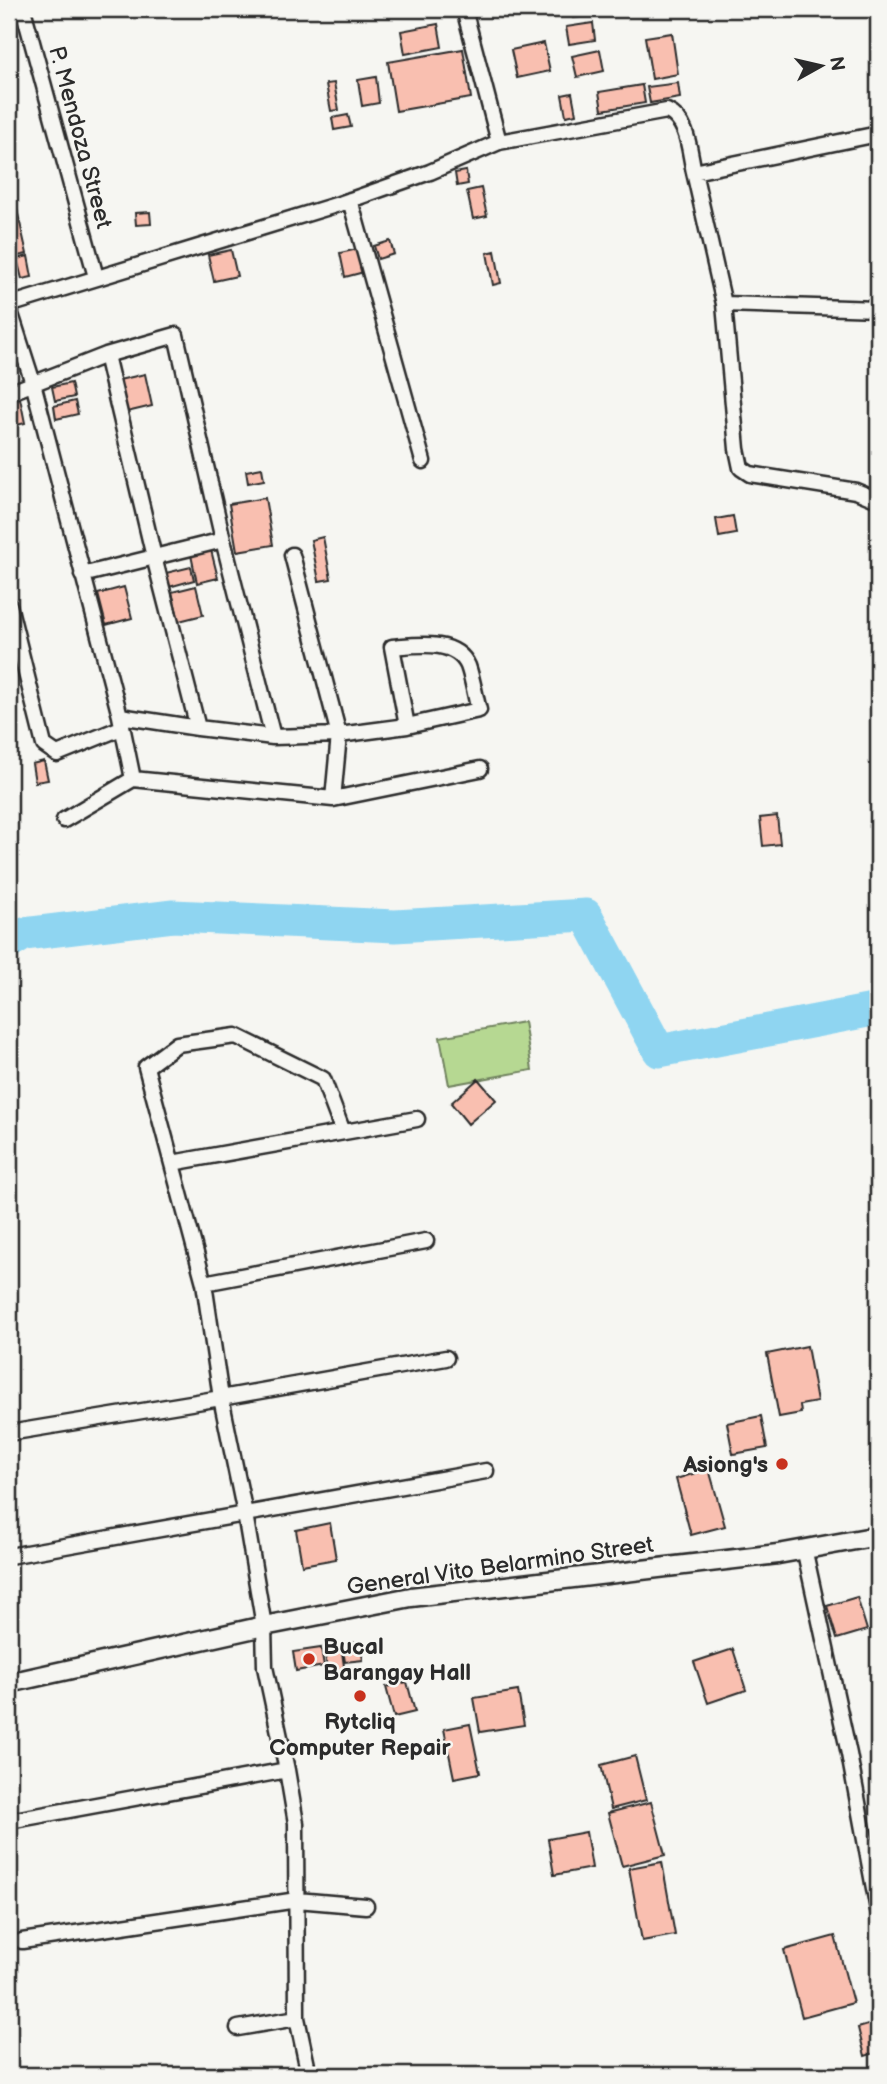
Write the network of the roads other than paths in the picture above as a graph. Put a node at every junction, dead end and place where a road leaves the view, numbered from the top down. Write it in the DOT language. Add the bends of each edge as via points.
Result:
graph roads {
  1 [pos="23,9"];
  2 [pos="464,9"];
  3 [pos="878,134"];
  4 [pos="499,142"];
  5 [pos="694,172"];
  6 [pos="350,200"];
  7 [pos="96,277"];
  8 [pos="724,304"];
  9 [pos="9,306"];
  10 [pos="878,309"];
  11 [pos="106,355"];
  12 [pos="33,383"];
  13 [pos="9,393"];
  14 [pos="424,461"];
  15 [pos="878,500"];
  16 [pos="223,540"];
  17 [pos="292,555"];
  18 [pos="154,557"];
  19 [pos="82,575"];
  20 [pos="9,605"];
  21 [pos="120,722"];
  22 [pos="407,726"];
  23 [pos="198,728"];
  24 [pos="339,735"];
  25 [pos="273,737"];
  26 [pos="480,769"];
  27 [pos="133,779"];
  28 [pos="333,799"];
  29 [pos="64,820"];
  30 [pos="417,1119"];
  31 [pos="343,1132"];
  32 [pos="172,1163"];
  33 [pos="426,1241"];
  34 [pos="204,1283"];
  35 [pos="446,1358"];
  36 [pos="221,1398"];
  37 [pos="9,1433"];
  38 [pos="486,1471"];
  39 [pos="245,1514"];
  40 [pos="878,1536"];
  41 [pos="804,1548"];
  42 [pos="9,1556"];
  43 [pos="264,1626"];
  44 [pos="9,1684"];
  45 [pos="288,1770"];
  46 [pos="9,1821"];
  47 [pos="297,1900"];
  48 [pos="366,1906"];
  49 [pos="878,1910"];
  50 [pos="22,1941"];
  51 [pos="297,2018"];
  52 [pos="238,2028"];
  53 [pos="309,2075"];
  1 -- 7 [label="street, P. Mendoza Street"];
  2 -- 4 [label="street"];
  3 -- 5 [label="street"];
  4 -- 5 [label="street" via="667,111 675,114 684,128"];
  4 -- 6 [label="street"];
  5 -- 8 [label="street"];
  6 -- 7 [label="street"];
  6 -- 14 [label="street"];
  7 -- 9 [label="street"];
  8 -- 10 [label="street"];
  8 -- 15 [label="street" via="741,468 750,474 856,491"];
  9 -- 12 [label="street"];
  11 -- 12 [label="street"];
  11 -- 16 [label="street" via="176,335"];
  11 -- 18 [label="street"];
  12 -- 13 [label="street"];
  12 -- 19 [label="street"];
  16 -- 18 [label="street"];
  16 -- 25 [label="street"];
  17 -- 24 [label="street"];
  18 -- 19 [label="street"];
  18 -- 23 [label="street"];
  19 -- 21 [label="street"];
  20 -- 21 [label="street" via="44,745 57,754"];
  21 -- 23 [label="street"];
  21 -- 27 [label="street"];
  22 -- 22 [label="street" via="392,647 449,647 467,663 479,710"];
  22 -- 24 [label="street"];
  23 -- 25 [label="street"];
  24 -- 25 [label="street"];
  24 -- 28 [label="street"];
  26 -- 28 [label="street"];
  27 -- 28 [label="street"];
  27 -- 29 [label="street"];
  30 -- 31 [label="street"];
  31 -- 32 [label="street"];
  31 -- 32 [label="street" via="323,1079 236,1036 177,1044 146,1067"];
  32 -- 34 [label="street"];
  33 -- 34 [label="street"];
  34 -- 36 [label="street"];
  35 -- 36 [label="street"];
  36 -- 37 [label="street"];
  36 -- 39 [label="street"];
  38 -- 39 [label="street"];
  39 -- 42 [label="street"];
  39 -- 43 [label="street"];
  40 -- 41 [label="street, General Vito Belarmino Street"];
  41 -- 43 [label="street, General Vito Belarmino Street" via="411,1597"];
  41 -- 49 [label="street"];
  43 -- 44 [label="street, General Vito Belarmino Street"];
  43 -- 45 [label="street" via="265,1667"];
  45 -- 46 [label="street"];
  45 -- 47 [label="street" via="296,1823"];
  47 -- 48 [label="street"];
  47 -- 50 [label="street"];
  47 -- 51 [label="street"];
  51 -- 52 [label="street"];
  51 -- 53 [label="street"];
}
